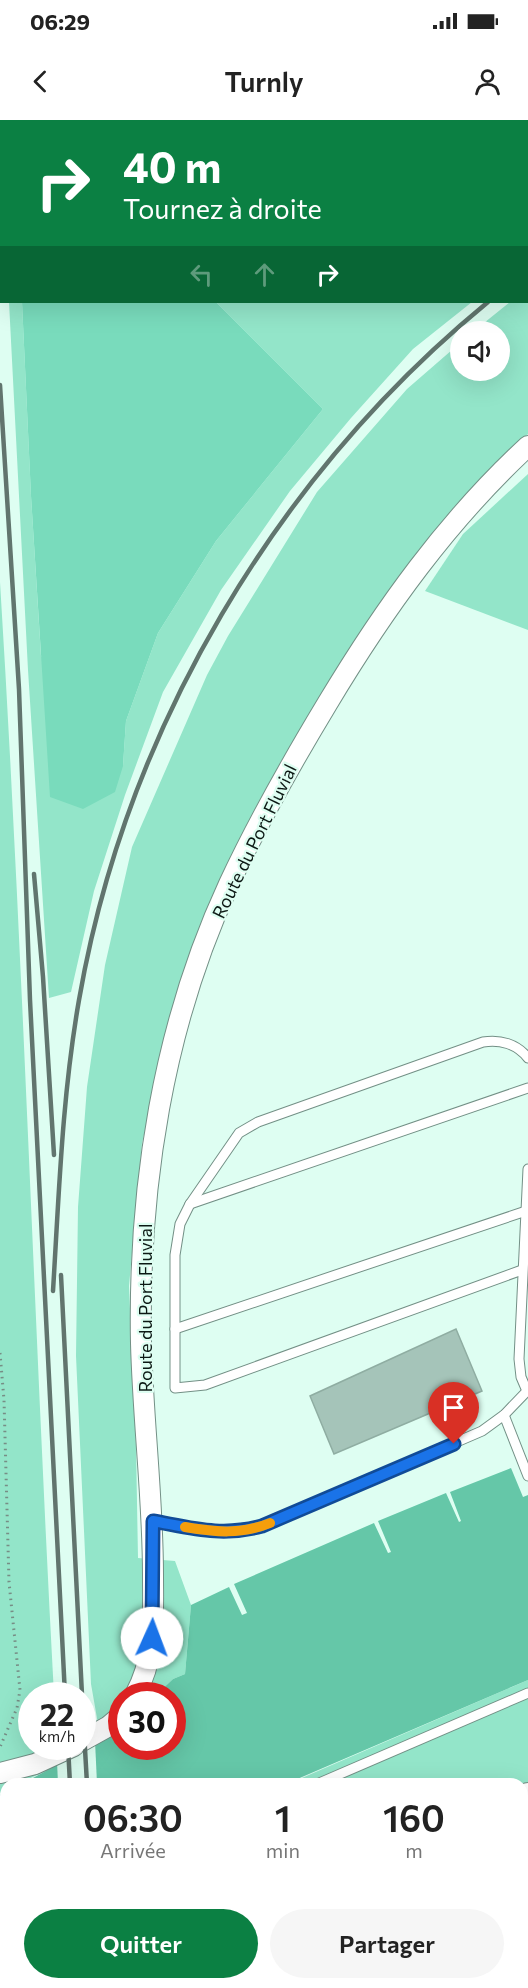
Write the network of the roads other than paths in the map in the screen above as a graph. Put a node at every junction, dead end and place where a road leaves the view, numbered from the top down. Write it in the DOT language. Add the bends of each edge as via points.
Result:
graph roads {
  1 [pos="528,446"];
  2 [pos="528,1058"];
  3 [pos="528,1088"];
  4 [pos="528,1169"];
  5 [pos="190,1204"];
  6 [pos="526,1211"];
  7 [pos="522,1270"];
  8 [pos="175,1329"];
  9 [pos="527,1390"];
  10 [pos="504,1415"];
  11 [pos="528,1476"];
  12 [pos="153,1521"];
  13 [pos="141,1682"];
  14 [pos="528,1692"];
  15 [pos="44,1760"];
  16 [pos="0,1773"];
  17 [pos="331,1778"];
  1 -- 12 [label="street, Route du Port Fluvial" via="435,545 361,648 261,819 229,885 195,974 163,1091 145,1214 141,1354"];
  2 -- 5 [label="lane" via="508,1043 483,1042 250,1125 240,1133"];
  3 -- 5 [label="lane"];
  4 -- 6 [label="lane"];
  5 -- 8 [label="lane" via="176,1244"];
  6 -- 7 [label="lane"];
  6 -- 8 [label="lane"];
  7 -- 8 [label="lane" via="198,1386 175,1388"];
  7 -- 9 [label="lane" via="519,1359"];
  9 -- 10 [label="lane"];
  10 -- 11 [label="lane"];
  10 -- 12 [label="lane" via="471,1437 262,1526 217,1532"];
  12 -- 13 [label="street, Route du Port Fluvial" via="151,1650"];
  14 -- 17 [label="lane"];
  15 -- 16 [label="street"];
}
